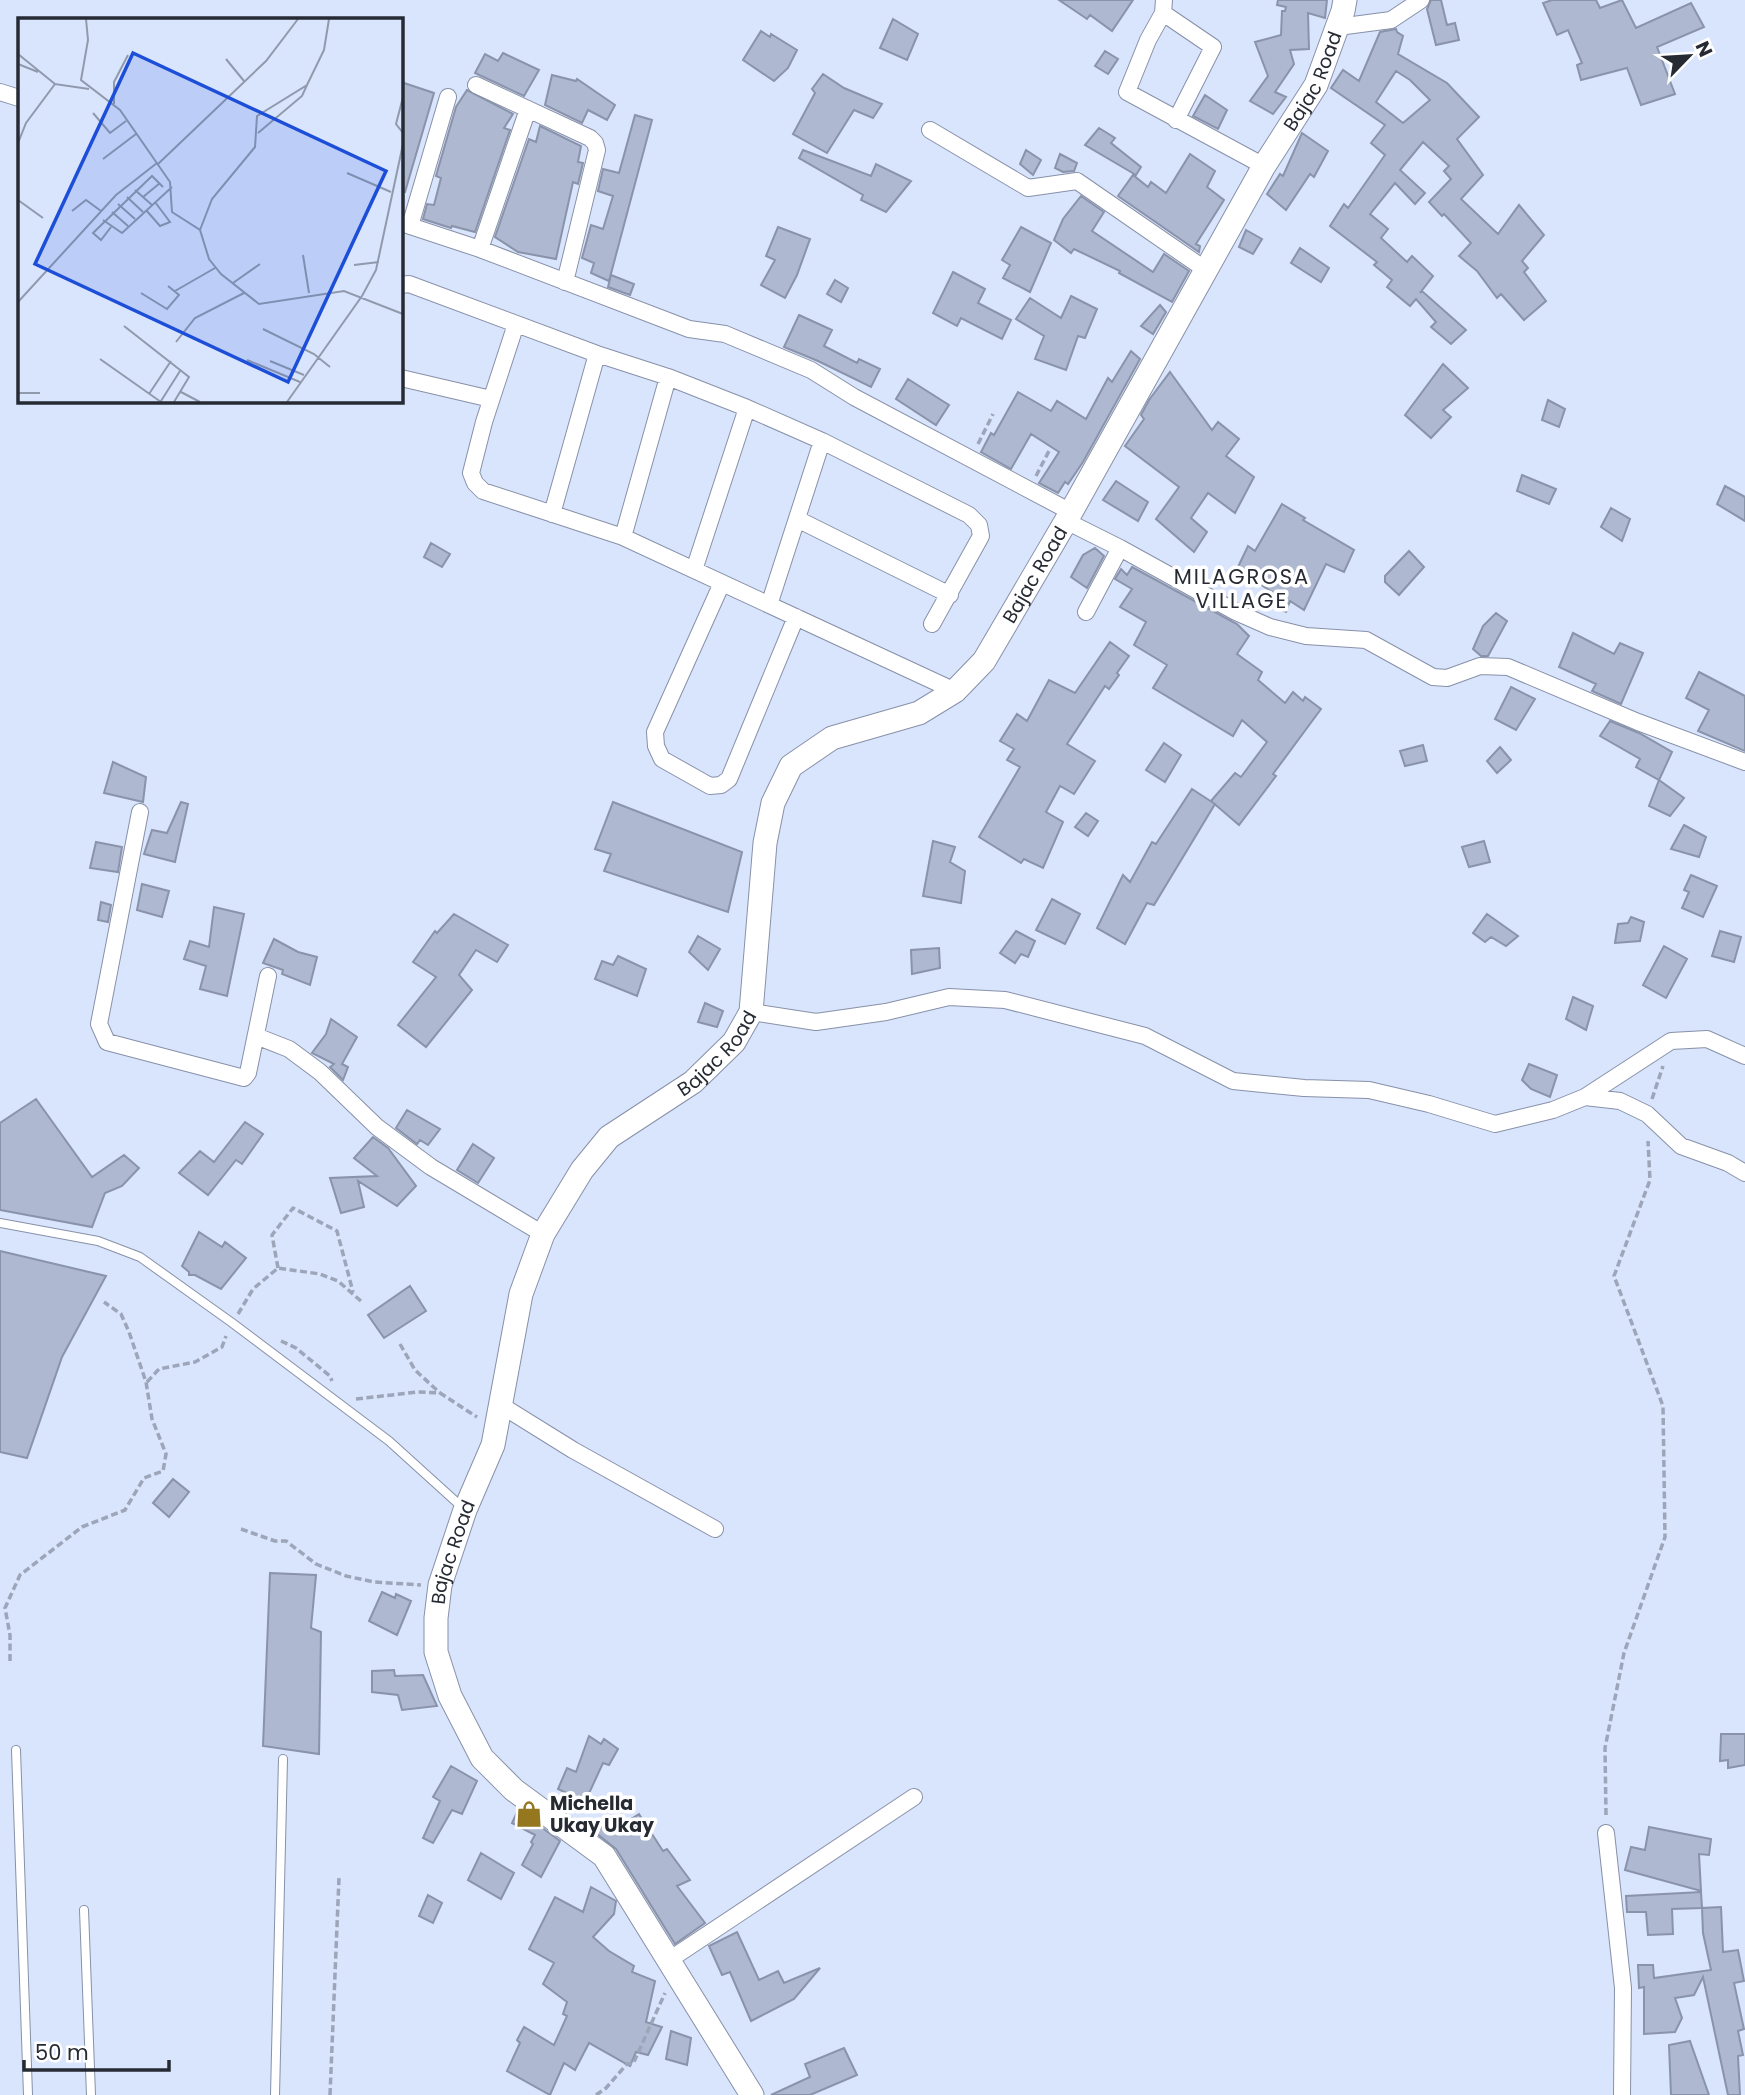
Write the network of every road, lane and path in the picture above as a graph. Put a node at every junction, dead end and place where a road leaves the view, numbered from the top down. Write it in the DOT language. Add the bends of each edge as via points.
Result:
graph roads {
  1 [pos="1345,0"];
  2 [pos="1421,0"];
  3 [pos="1164,7"];
  4 [pos="1338,27"];
  5 [pos="476,85"];
  6 [pos="0,92"];
  7 [pos="448,97"];
  8 [pos="18,99"];
  9 [pos="528,109"];
  10 [pos="1176,120"];
  11 [pos="930,130"];
  12 [pos="1264,166"];
  13 [pos="405,225"];
  14 [pos="480,249"];
  15 [pos="1206,270"];
  16 [pos="565,282"];
  17 [pos="402,285"];
  18 [pos="516,324"];
  19 [pos="597,354"];
  20 [pos="668,377"];
  21 [pos="402,378"];
  22 [pos="491,399"];
  23 [pos="747,408"];
  24 [pos="993,414"];
  25 [pos="822,441"];
  26 [pos="1050,449"];
  27 [pos="971,458"];
  28 [pos="1029,490"];
  29 [pos="552,514"];
  30 [pos="1069,516"];
  31 [pos="797,519"];
  32 [pos="623,537"];
  33 [pos="1120,548"];
  34 [pos="694,570"];
  35 [pos="722,583"];
  36 [pos="950,594"];
  37 [pos="769,605"];
  38 [pos="1086,612"];
  39 [pos="796,617"];
  40 [pos="932,624"];
  41 [pos="956,691"];
  42 [pos="1745,762"];
  43 [pos="140,812"];
  44 [pos="268,976"];
  45 [pos="751,1012"];
  46 [pos="256,1036"];
  47 [pos="1671,1041"];
  48 [pos="1745,1056"];
  49 [pos="1585,1097"];
  50 [pos="1647,1114"];
  51 [pos="1745,1173"];
  52 [pos="0,1223"];
  53 [pos="542,1234"];
  54 [pos="278,1268"];
  55 [pos="353,1294"];
  56 [pos="104,1302"];
  57 [pos="362,1302"];
  58 [pos="231,1322"];
  59 [pos="400,1344"];
  60 [pos="146,1382"];
  61 [pos="440,1393"];
  62 [pos="332,1401"];
  63 [pos="499,1404"];
  64 [pos="497,1428"];
  65 [pos="465,1510"];
  66 [pos="715,1528"];
  67 [pos="241,1529"];
  68 [pos="440,1585"];
  69 [pos="2,1607"];
  70 [pos="10,1661"];
  71 [pos="16,1750"];
  72 [pos="283,1759"];
  73 [pos="914,1797"];
  74 [pos="1606,1833"];
  75 [pos="339,1878"];
  76 [pos="84,1910"];
  77 [pos="672,1965"];
  78 [pos="28,2095"];
  79 [pos="91,2095"];
  80 [pos="275,2095"];
  81 [pos="330,2095"];
  82 [pos="596,2095"];
  83 [pos="752,2095"];
  84 [pos="1622,2095"];
  1 -- 4 [label="street, Bajac Road"];
  2 -- 4 [label="street" via="1391,20"];
  3 -- 10 [label="street" via="1213,47"];
  3 -- 10 [label="street" via="1127,92"];
  4 -- 12 [label="street, Bajac Road" via="1316,85"];
  5 -- 9 [label="street"];
  6 -- 8 [label="street"];
  7 -- 13 [label="street"];
  9 -- 14 [label="street"];
  9 -- 16 [label="street" via="596,143"];
  10 -- 12 [label="street"];
  11 -- 15 [label="street" via="1028,188 1077,181"];
  12 -- 15 [label="street, Bajac Road"];
  13 -- 14 [label="street"];
  14 -- 16 [label="street"];
  15 -- 30 [label="street, Bajac Road"];
  16 -- 27 [label="street" via="690,329 726,334 811,370"];
  17 -- 18 [label="street"];
  18 -- 19 [label="street"];
  18 -- 22 [label="street"];
  19 -- 20 [label="street"];
  19 -- 29 [label="street"];
  20 -- 23 [label="street"];
  20 -- 32 [label="street"];
  21 -- 22 [label="street"];
  22 -- 29 [label="street" via="471,473 475,483 483,491"];
  23 -- 25 [label="street"];
  23 -- 34 [label="street"];
  24 -- 27 [label="path"];
  25 -- 31 [label="street"];
  25 -- 36 [label="street" via="969,515 979,525 978,545"];
  26 -- 28 [label="path"];
  27 -- 28 [label="street"];
  28 -- 30 [label="street"];
  29 -- 32 [label="street"];
  30 -- 33 [label="street"];
  30 -- 41 [label="street, Bajac Road" via="984,661"];
  31 -- 36 [label="street"];
  31 -- 37 [label="street"];
  32 -- 34 [label="street"];
  33 -- 38 [label="street"];
  33 -- 42 [label="street" via="1270,627 1306,636 1366,640 1433,677 1447,678 1480,666 1508,667 1638,723"];
  34 -- 35 [label="street"];
  35 -- 37 [label="street"];
  35 -- 39 [label="street" via="655,732 662,760 710,786 729,779"];
  36 -- 40 [label="street"];
  37 -- 39 [label="street"];
  39 -- 41 [label="street"];
  41 -- 45 [label="street, Bajac Road" via="919,713 832,738 791,766 773,803 765,843"];
  43 -- 46 [label="street" via="99,1024 102,1034 107,1042 244,1079"];
  44 -- 46 [label="street"];
  45 -- 49 [label="street" via="816,1022 950,997 1005,1000 1145,1036 1233,1081 1369,1090 1495,1124"];
  45 -- 53 [label="street, Bajac Road" via="734,1042 693,1082 609,1137"];
  46 -- 53 [label="street" via="289,1049 377,1127 431,1167"];
  47 -- 48 [label="street" via="1707,1039"];
  47 -- 49 [label="street"];
  47 -- 50 [label="path"];
  49 -- 50 [label="street" via="1620,1101"];
  50 -- 51 [label="street" via="1681,1146"];
  50 -- 74 [label="path" via="1650,1180 1614,1276 1663,1406 1665,1537 1624,1653 1605,1748"];
  52 -- 58 [label="lane" via="98,1241 140,1257"];
  53 -- 63 [label="street, Bajac Road" via="521,1294"];
  54 -- 55 [label="path" via="338,1281"];
  54 -- 55 [label="path" via="272,1235 293,1208 337,1231"];
  54 -- 58 [label="path" via="253,1289"];
  55 -- 57 [label="path"];
  56 -- 60 [label="path" via="121,1314"];
  58 -- 60 [label="path" via="222,1346 195,1362 159,1369"];
  58 -- 62 [label="lane"];
  59 -- 61 [label="path" via="415,1370"];
  60 -- 69 [label="path" via="152,1419 166,1454 163,1471 144,1478 125,1510 82,1527 20,1575"];
  61 -- 62 [label="path"];
  61 -- 64 [label="path"];
  62 -- 65 [label="lane" via="389,1441"];
  63 -- 64 [label="street, Bajac Road"];
  63 -- 66 [label="street"];
  64 -- 65 [label="street, Bajac Road"];
  65 -- 68 [label="street, Bajac Road"];
  67 -- 68 [label="path" via="286,1541 316,1564 346,1576"];
  68 -- 77 [label="street, Bajac Road" via="436,1652 450,1696 482,1758 514,1790 604,1856"];
  69 -- 70 [label="path"];
  71 -- 78 [label="lane"];
  72 -- 80 [label="lane"];
  73 -- 77 [label="street"];
  74 -- 84 [label="street" via="1623,1988"];
  75 -- 81 [label="path"];
  76 -- 79 [label="lane"];
  77 -- 82 [label="path" via="633,2064 627,2064"];
  77 -- 83 [label="street, Bajac Road"];
}
